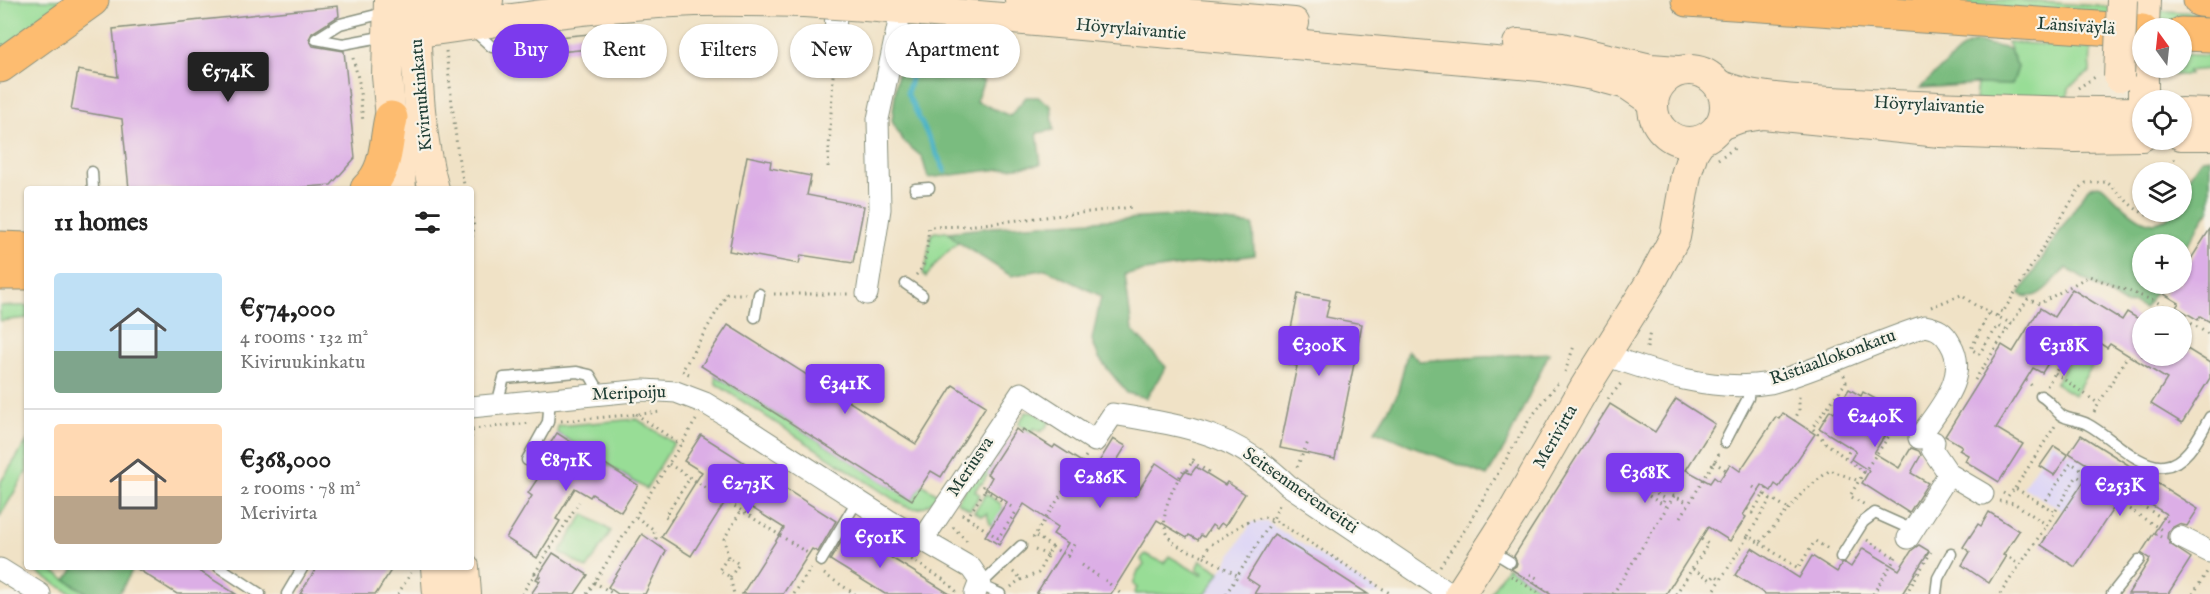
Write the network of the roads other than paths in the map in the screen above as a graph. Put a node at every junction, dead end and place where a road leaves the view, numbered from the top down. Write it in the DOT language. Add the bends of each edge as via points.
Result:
graph roads {
  1 [pos="92,0"];
  2 [pos="488,0"];
  3 [pos="835,0"];
  4 [pos="1020,0"];
  5 [pos="1688,0"];
  6 [pos="2122,0"];
  7 [pos="2145,0"];
  8 [pos="2200,0"];
  9 [pos="2210,1"];
  10 [pos="415,17"];
  11 [pos="2144,18"];
  12 [pos="836,24"];
  13 [pos="2132,29"];
  14 [pos="2192,34"];
  15 [pos="2210,35"];
  16 [pos="492,47"];
  17 [pos="0,66"];
  18 [pos="1677,71"];
  19 [pos="887,78"];
  20 [pos="1719,85"];
  21 [pos="1652,101"];
  22 [pos="2132,101"];
  23 [pos="2192,113"];
  24 [pos="2210,114"];
  25 [pos="391,118"];
  26 [pos="1710,133"];
  27 [pos="2210,135"];
  28 [pos="1668,136"];
  29 [pos="2192,139"];
  30 [pos="92,172"];
  31 [pos="93,186"];
  32 [pos="369,186"];
  33 [pos="401,186"];
  34 [pos="433,186"];
  35 [pos="929,188"];
  36 [pos="915,189"];
  37 [pos="0,248"];
  38 [pos="24,249"];
  39 [pos="0,273"];
  40 [pos="24,273"];
  41 [pos="1652,280"];
  42 [pos="906,284"];
  43 [pos="759,294"];
  44 [pos="867,294"];
  45 [pos="922,295"];
  46 [pos="755,317"];
  47 [pos="1605,355"];
  48 [pos="1748,385"];
  49 [pos="1021,393"];
  50 [pos="601,394"];
  51 [pos="2041,396"];
  52 [pos="550,399"];
  53 [pos="497,404"];
  54 [pos="474,406"];
  55 [pos="2210,417"];
  56 [pos="1725,442"];
  57 [pos="527,460"];
  58 [pos="1949,474"];
  59 [pos="1982,493"];
  60 [pos="857,501"];
  61 [pos="1906,532"];
  62 [pos="2175,536"];
  63 [pos="922,541"];
  64 [pos="1021,546"];
  65 [pos="2210,552"];
  66 [pos="1951,554"];
  67 [pos="1841,557"];
  68 [pos="819,560"];
  69 [pos="2139,560"];
  70 [pos="0,569"];
  71 [pos="224,570"];
  72 [pos="301,570"];
  73 [pos="436,570"];
  74 [pos="464,570"];
  75 [pos="977,589"];
  76 [pos="39,594"];
  77 [pos="260,594"];
  78 [pos="287,594"];
  79 [pos="438,594"];
  80 [pos="466,594"];
  81 [pos="1000,594"];
  82 [pos="1450,594"];
  83 [pos="1460,594"];
  84 [pos="1936,594"];
  85 [pos="2112,594"];
  1 -- 17 [label="main road"];
  2 -- 10 [label="street"];
  3 -- 12 [label="street"];
  4 -- 18 [label="street, Höyrylaivantie" via="1562,48 1651,69"];
  5 -- 13 [label="main road, Länsiväylä"];
  6 -- 22 [label="street, bridge"];
  7 -- 11 [label="street"];
  8 -- 9 [label="main road"];
  10 -- 10 [label="lane" via="340,24 316,39 343,44"];
  10 -- 16 [label="lane"];
  10 -- 21 [label="street, Höyrylaivantie, bridge" via="572,12 696,1 866,6 1541,66 1627,84"];
  10 -- 25 [label="street, Kiviruukinkatu" via="387,76"];
  10 -- 34 [label="street, Kiviruukinkatu" via="426,154"];
  14 -- 15 [label="main road"];
  18 -- 20 [label="street" via="1700,71"];
  18 -- 21 [label="street" via="1665,78"];
  19 -- 44 [label="street" via="878,119 880,209"];
  20 -- 22 [label="street, Höyrylaivantie" via="1738,93 1839,102 2032,111"];
  20 -- 26 [label="street" via="1725,104"];
  21 -- 28 [label="street" via="1658,127"];
  22 -- 26 [label="street, Höyrylaivantie" via="2075,138 1940,132 1763,114 1739,118"];
  23 -- 24 [label="street"];
  25 -- 32 [label="main road" via="385,161"];
  25 -- 33 [label="street, Kiviruukinkatu" via="397,133"];
  26 -- 28 [label="street" via="1689,143"];
  26 -- 41 [label="street, Merivirta" via="1693,152 1675,237"];
  27 -- 29 [label="street"];
  28 -- 41 [label="street, Merivirta" via="1670,156"];
  30 -- 31 [label="lane"];
  35 -- 36 [label="lane"];
  37 -- 38 [label="main road"];
  39 -- 40 [label="main road"];
  41 -- 47 [label="street, Merivirta"];
  42 -- 45 [label="lane"];
  43 -- 46 [label="lane"];
  47 -- 48 [label="street, Ristiaallokonkatu" via="1679,377"];
  47 -- 83 [label="street, Merivirta" via="1514,510 1499,555"];
  48 -- 56 [label="lane" via="1748,398"];
  48 -- 58 [label="street, Ristiaallokonkatu" via="1795,375 1925,326 1935,327 1952,345 1958,366 1952,387 1920,437"];
  49 -- 63 [label="street, Meriusva"];
  49 -- 82 [label="street, Seitsenmerenreitti" via="1095,441 1113,414 1188,427 1230,442"];
  50 -- 52 [label="street, Meripoiju"];
  50 -- 53 [label="lane" via="590,375 577,372 504,378"];
  50 -- 60 [label="street, Meripoiju" via="659,390 705,403"];
  51 -- 55 [label="lane" via="2062,415 2087,424 2149,465 2166,467 2181,459"];
  52 -- 53 [label="street, Meripoiju"];
  52 -- 57 [label="lane" via="548,422"];
  53 -- 54 [label="street, Meripoiju"];
  58 -- 59 [label="street"];
  58 -- 61 [label="street"];
  60 -- 63 [label="street, Meripoiju"];
  60 -- 68 [label="lane"];
  61 -- 67 [label="lane" via="1875,513 1863,522"];
  62 -- 65 [label="street"];
  63 -- 75 [label="street, Meripoiju" via="971,568 979,576"];
  64 -- 75 [label="lane"];
  66 -- 84 [label="lane" via="1938,578"];
  69 -- 85 [label="lane"];
  70 -- 76 [label="street"];
  71 -- 77 [label="lane"];
  72 -- 78 [label="lane"];
  73 -- 79 [label="street"];
  74 -- 80 [label="street"];
  75 -- 81 [label="lane"];
}
